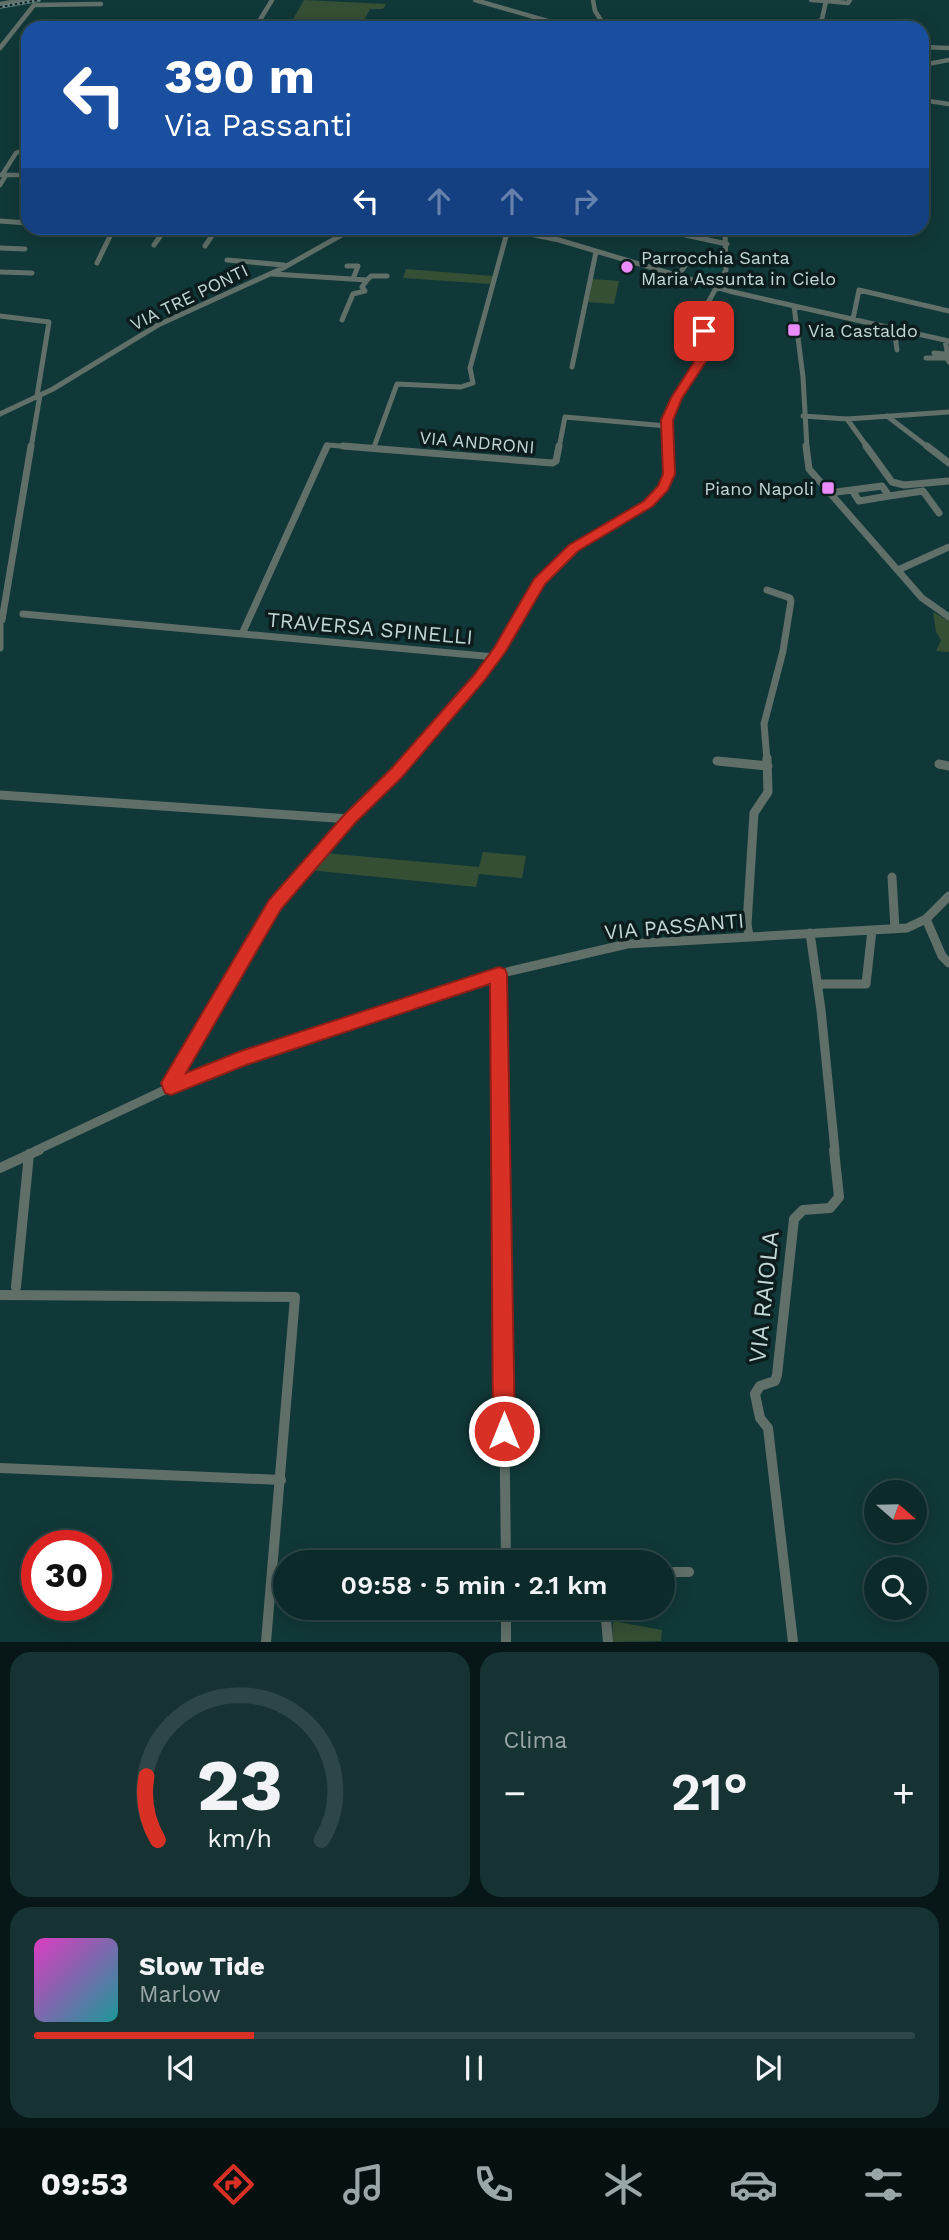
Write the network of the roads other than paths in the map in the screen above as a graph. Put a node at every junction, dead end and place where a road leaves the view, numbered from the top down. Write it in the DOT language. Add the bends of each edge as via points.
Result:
graph roads {
  1 [pos="25,0"];
  2 [pos="50,0"];
  3 [pos="272,0"];
  4 [pos="475,0"];
  5 [pos="593,0"];
  6 [pos="811,0"];
  7 [pos="850,0"];
  8 [pos="826,1"];
  9 [pos="0,4"];
  10 [pos="101,4"];
  11 [pos="32,6"];
  12 [pos="260,21"];
  13 [pos="548,21"];
  14 [pos="601,21"];
  15 [pos="820,21"];
  16 [pos="929,47"];
  17 [pos="0,48"];
  18 [pos="949,48"];
  19 [pos="949,60"];
  20 [pos="929,64"];
  21 [pos="929,101"];
  22 [pos="949,104"];
  23 [pos="21,151"];
  24 [pos="3,175"];
  25 [pos="21,175"];
  26 [pos="0,185"];
  27 [pos="0,221"];
  28 [pos="21,222"];
  29 [pos="111,235"];
  30 [pos="161,235"];
  31 [pos="212,235"];
  32 [pos="341,235"];
  33 [pos="506,235"];
  34 [pos="531,235"];
  35 [pos="685,235"];
  36 [pos="726,235"];
  37 [pos="727,244"];
  38 [pos="154,245"];
  39 [pos="205,246"];
  40 [pos="0,248"];
  41 [pos="25,249"];
  42 [pos="596,252"];
  43 [pos="692,256"];
  44 [pos="227,260"];
  45 [pos="97,263"];
  46 [pos="287,266"];
  47 [pos="346,266"];
  48 [pos="0,272"];
  49 [pos="32,273"];
  50 [pos="270,274"];
  51 [pos="387,276"];
  52 [pos="678,276"];
  53 [pos="353,279"];
  54 [pos="367,280"];
  55 [pos="716,288"];
  56 [pos="794,306"];
  57 [pos="949,311"];
  58 [pos="0,316"];
  59 [pos="853,319"];
  60 [pos="342,320"];
  61 [pos="894,329"];
  62 [pos="947,341"];
  63 [pos="897,350"];
  64 [pos="934,353"];
  65 [pos="926,358"];
  66 [pos="947,360"];
  67 [pos="572,367"];
  68 [pos="39,396"];
  69 [pos="949,412"];
  70 [pos="0,414"];
  71 [pos="803,416"];
  72 [pos="887,416"];
  73 [pos="847,419"];
  74 [pos="667,425"];
  75 [pos="374,447"];
  76 [pos="949,463"];
  77 [pos="949,481"];
  78 [pos="852,490"];
  79 [pos="829,494"];
  80 [pos="889,496"];
  81 [pos="939,513"];
  82 [pos="949,547"];
  83 [pos="898,570"];
  84 [pos="767,590"];
  85 [pos="23,614"];
  86 [pos="949,617"];
  87 [pos="1,620"];
  88 [pos="242,634"];
  89 [pos="0,649"];
  90 [pos="495,657"];
  91 [pos="718,761"];
  92 [pos="939,764"];
  93 [pos="768,766"];
  94 [pos="949,766"];
  95 [pos="0,795"];
  96 [pos="349,819"];
  97 [pos="892,877"];
  98 [pos="949,896"];
  99 [pos="926,919"];
  100 [pos="895,929"];
  101 [pos="872,930"];
  102 [pos="810,933"];
  103 [pos="749,936"];
  104 [pos="949,963"];
  105 [pos="499,974"];
  106 [pos="818,984"];
  107 [pos="171,1087"];
  108 [pos="29,1154"];
  109 [pos="0,1168"];
  110 [pos="16,1287"];
  111 [pos="0,1295"];
  112 [pos="0,1468"];
  113 [pos="281,1480"];
  114 [pos="506,1550"];
  115 [pos="675,1572"];
  116 [pos="689,1572"];
  117 [pos="506,1620"];
  118 [pos="606,1620"];
  119 [pos="266,1642"];
  120 [pos="506,1642"];
  121 [pos="608,1642"];
  122 [pos="793,1642"];
  1 -- 9 [label="street"];
  2 -- 11 [label="street" via="28,4"];
  3 -- 12 [label="street"];
  4 -- 13 [label="street"];
  5 -- 14 [label="street"];
  6 -- 8 [label="street"];
  7 -- 8 [label="street"];
  8 -- 15 [label="street"];
  10 -- 11 [label="street"];
  11 -- 17 [label="street"];
  16 -- 18 [label="street"];
  19 -- 20 [label="street"];
  21 -- 22 [label="street"];
  23 -- 24 [label="street"];
  24 -- 25 [label="street"];
  24 -- 26 [label="street"];
  27 -- 28 [label="street"];
  29 -- 45 [label="street"];
  30 -- 38 [label="street"];
  31 -- 39 [label="street"];
  32 -- 46 [label="street, VIA TRE PONTI"];
  33 -- 75 [label="street" via="470,368 473,383 461,387 397,384"];
  34 -- 42 [label="street"];
  35 -- 37 [label="street"];
  36 -- 37 [label="street"];
  37 -- 55 [label="street" via="726,270"];
  40 -- 41 [label="street"];
  42 -- 52 [label="street"];
  42 -- 67 [label="street"];
  43 -- 52 [label="street"];
  44 -- 46 [label="street"];
  46 -- 50 [label="street, VIA TRE PONTI"];
  47 -- 53 [label="street" via="358,266"];
  48 -- 49 [label="street"];
  50 -- 53 [label="street"];
  50 -- 68 [label="street, VIA TRE PONTI" via="158,325"];
  51 -- 54 [label="street"];
  52 -- 55 [label="street"];
  53 -- 54 [label="street"];
  54 -- 60 [label="street" via="362,287 365,290 353,294"];
  55 -- 56 [label="street"];
  55 -- 74 [label="street" via="704,312 703,357 677,398"];
  56 -- 59 [label="street"];
  56 -- 71 [label="street"];
  57 -- 59 [label="street" via="859,290"];
  58 -- 68 [label="street" via="49,322"];
  59 -- 61 [label="street"];
  61 -- 62 [label="street"];
  61 -- 63 [label="street"];
  62 -- 66 [label="street"];
  64 -- 66 [label="street" via="944,354"];
  65 -- 66 [label="street"];
  68 -- 70 [label="street, VIA TRE PONTI"];
  68 -- 87 [label="street"];
  69 -- 72 [label="street"];
  71 -- 73 [label="street"];
  71 -- 79 [label="street" via="809,469"];
  72 -- 73 [label="street"];
  72 -- 76 [label="street"];
  73 -- 77 [label="street" via="891,482"];
  74 -- 75 [label="street, VIA ANDRONI" via="565,417 552,463"];
  74 -- 90 [label="street" via="669,474 664,488 649,503 574,548 550,570 531,593"];
  75 -- 88 [label="street, TRAVERSA SPINELLI" via="327,446"];
  78 -- 79 [label="street"];
  78 -- 80 [label="street" via="882,486"];
  78 -- 80 [label="street" via="859,501"];
  79 -- 83 [label="street"];
  80 -- 81 [label="street" via="923,491"];
  82 -- 83 [label="street"];
  83 -- 86 [label="street" via="927,603"];
  84 -- 93 [label="street" via="791,601 765,724"];
  85 -- 88 [label="street, TRAVERSA SPINELLI"];
  87 -- 89 [label="street"];
  88 -- 90 [label="street, TRAVERSA SPINELLI"];
  90 -- 96 [label="street" via="397,773"];
  91 -- 93 [label="street"];
  92 -- 94 [label="street"];
  93 -- 103 [label="street" via="768,792 754,813"];
  95 -- 96 [label="street"];
  96 -- 107 [label="street" via="275,905"];
  97 -- 100 [label="street"];
  98 -- 99 [label="street"];
  99 -- 100 [label="street, VIA PASSANTI"];
  99 -- 104 [label="street"];
  100 -- 101 [label="street, VIA PASSANTI"];
  101 -- 102 [label="street, VIA PASSANTI"];
  101 -- 106 [label="street" via="866,984"];
  102 -- 103 [label="street, VIA PASSANTI"];
  102 -- 106 [label="street, VIA RAIOLA"];
  103 -- 105 [label="street, VIA PASSANTI" via="627,944"];
  105 -- 107 [label="street, VIA PASSANTI" via="241,1059"];
  105 -- 114 [label="street"];
  106 -- 122 [label="street, VIA RAIOLA" via="839,1197 832,1208 803,1210 794,1219 777,1375 755,1394 760,1418 768,1428"];
  107 -- 108 [label="street, VIA PASSANTI"];
  108 -- 109 [label="street, VIA PASSANTI"];
  108 -- 110 [label="street"];
  111 -- 113 [label="street" via="295,1297"];
  112 -- 113 [label="street"];
  113 -- 119 [label="street"];
  115 -- 116 [label="street"];
  117 -- 120 [label="street"];
  118 -- 121 [label="street"];
}
